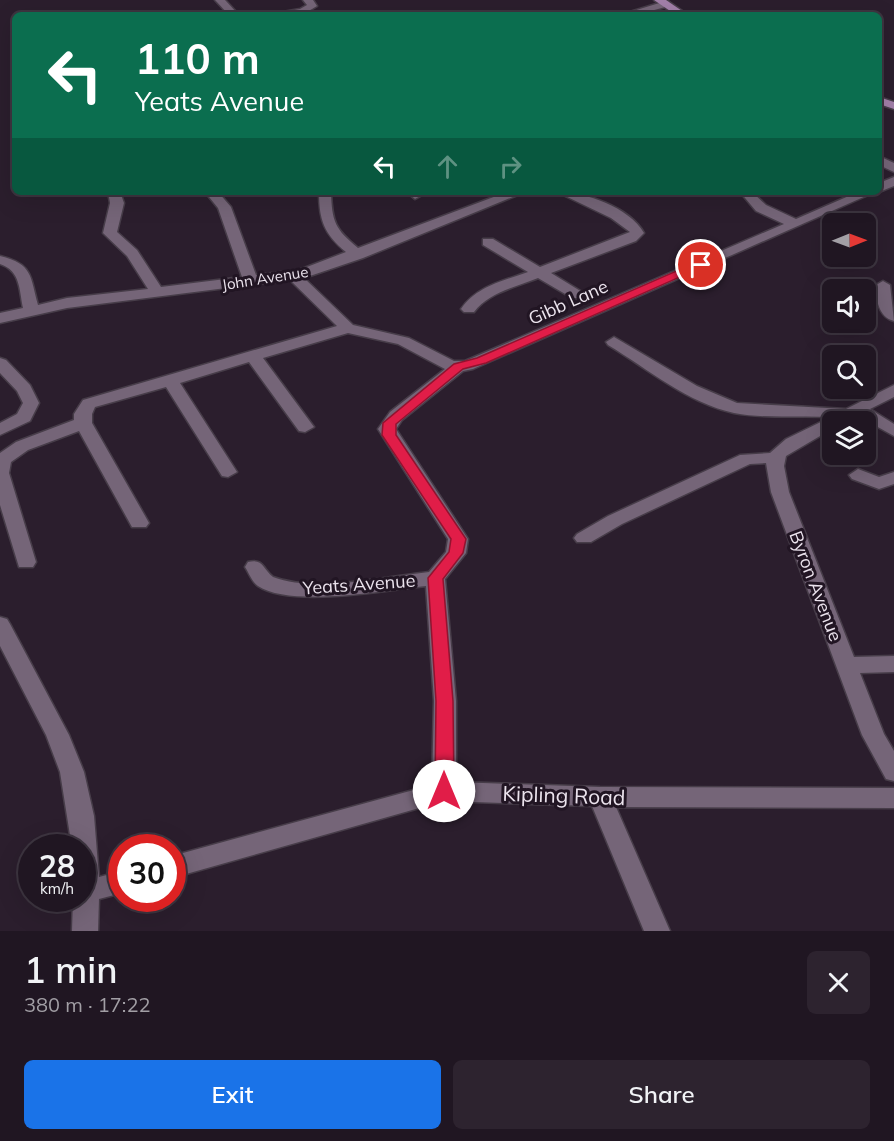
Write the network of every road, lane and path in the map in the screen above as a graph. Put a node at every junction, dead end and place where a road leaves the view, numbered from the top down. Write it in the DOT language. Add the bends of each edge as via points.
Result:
graph roads {
  1 [pos="220,0"];
  2 [pos="308,0"];
  3 [pos="662,2"];
  4 [pos="231,12"];
  5 [pos="297,12"];
  6 [pos="634,12"];
  7 [pos="678,12"];
  8 [pos="115,195"];
  9 [pos="214,195"];
  10 [pos="325,195"];
  11 [pos="511,195"];
  12 [pos="569,195"];
  13 [pos="748,195"];
  14 [pos="862,195"];
  15 [pos="816,215"];
  16 [pos="822,218"];
  17 [pos="796,223"];
  18 [pos="488,242"];
  19 [pos="358,255"];
  20 [pos="0,260"];
  21 [pos="539,273"];
  22 [pos="294,276"];
  23 [pos="251,282"];
  24 [pos="883,285"];
  25 [pos="158,293"];
  26 [pos="577,295"];
  27 [pos="31,309"];
  28 [pos="469,309"];
  29 [pos="894,316"];
  30 [pos="0,318"];
  31 [pos="348,327"];
  32 [pos="614,342"];
  33 [pos="252,355"];
  34 [pos="0,363"];
  35 [pos="458,366"];
  36 [pos="169,379"];
  37 [pos="894,390"];
  38 [pos="822,411"];
  39 [pos="854,411"];
  40 [pos="83,423"];
  41 [pos="876,426"];
  42 [pos="305,427"];
  43 [pos="822,428"];
  44 [pos="0,430"];
  45 [pos="894,431"];
  46 [pos="776,459"];
  47 [pos="228,472"];
  48 [pos="858,475"];
  49 [pos="894,478"];
  50 [pos="139,523"];
  51 [pos="584,538"];
  52 [pos="26,562"];
  53 [pos="255,567"];
  54 [pos="435,578"];
  55 [pos="0,624"];
  56 [pos="894,664"];
  57 [pos="846,666"];
  58 [pos="894,772"];
  59 [pos="444,791"];
  60 [pos="600,797"];
  61 [pos="894,798"];
  62 [pos="82,834"];
  63 [pos="186,863"];
  64 [pos="86,912"];
  65 [pos="85,931"];
  66 [pos="657,931"];
  1 -- 4 [label="street"];
  2 -- 5 [label="street" via="312,6"];
  3 -- 6 [label="street"];
  3 -- 7 [label="main road"];
  8 -- 25 [label="street" via="117,203 110,233 132,253"];
  9 -- 23 [label="street" via="224,207"];
  10 -- 19 [label="street" via="328,228"];
  11 -- 19 [label="street, John Avenue"];
  12 -- 21 [label="street" via="620,217 633,225 637,233"];
  13 -- 17 [label="street" via="767,212"];
  14 -- 15 [label="street, Gibb Lane"];
  15 -- 16 [label="street"];
  15 -- 17 [label="street, Gibb Lane"];
  17 -- 35 [label="street, Gibb Lane" via="491,357"];
  18 -- 21 [label="street"];
  19 -- 22 [label="street, John Avenue"];
  20 -- 27 [label="street" via="22,268"];
  21 -- 26 [label="street"];
  21 -- 28 [label="street" via="485,293"];
  22 -- 23 [label="street, John Avenue"];
  22 -- 31 [label="street"];
  23 -- 25 [label="street, John Avenue"];
  24 -- 29 [label="street" via="883,302"];
  25 -- 27 [label="street, John Avenue"];
  27 -- 30 [label="street, John Avenue"];
  31 -- 33 [label="street"];
  31 -- 35 [label="street" via="403,341 445,364"];
  32 -- 38 [label="street" via="726,405"];
  33 -- 36 [label="street"];
  33 -- 42 [label="street"];
  34 -- 44 [label="street" via="29,394 31,408 18,422"];
  35 -- 54 [label="street, Yeats Avenue" via="396,416 387,429 458,539 456,553"];
  36 -- 40 [label="street" via="93,401 85,408"];
  36 -- 47 [label="street"];
  37 -- 39 [label="street"];
  40 -- 50 [label="street"];
  40 -- 52 [label="street" via="22,446 2,460 0,473"];
  41 -- 45 [label="street"];
  43 -- 46 [label="street" via="786,448"];
  46 -- 51 [label="street" via="746,459"];
  46 -- 57 [label="street, Byron Avenue" via="780,492"];
  48 -- 49 [label="street" via="879,483"];
  53 -- 54 [label="street, Yeats Avenue" via="265,582 296,589"];
  54 -- 59 [label="street, Yeats Avenue" via="445,701"];
  55 -- 62 [label="street" via="21,670 46,710 77,783"];
  56 -- 57 [label="street"];
  57 -- 58 [label="street, Byron Avenue" via="873,735"];
  59 -- 60 [label="street, Kipling Road"];
  59 -- 63 [label="street, Kipling Road"];
  60 -- 61 [label="street, Kipling Road"];
  60 -- 66 [label="street"];
  64 -- 65 [label="street"];
}
